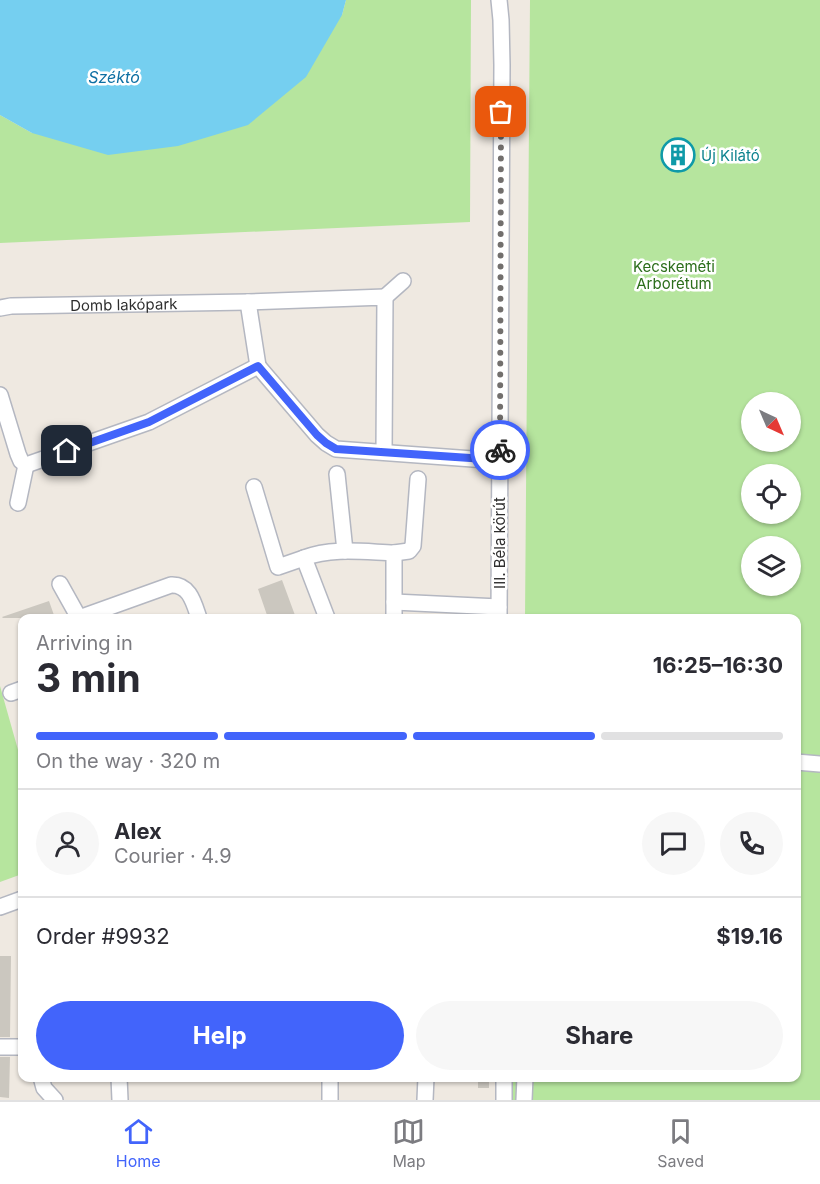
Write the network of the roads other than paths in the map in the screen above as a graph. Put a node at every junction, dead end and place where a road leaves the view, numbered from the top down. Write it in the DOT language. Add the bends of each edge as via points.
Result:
graph roads {
  1 [pos="499,0"];
  2 [pos="403,281"];
  3 [pos="385,297"];
  4 [pos="248,302"];
  5 [pos="0,308"];
  6 [pos="258,366"];
  7 [pos="0,394"];
  8 [pos="384,452"];
  9 [pos="500,460"];
  10 [pos="26,465"];
  11 [pos="337,474"];
  12 [pos="418,479"];
  13 [pos="254,487"];
  14 [pos="18,503"];
  15 [pos="345,551"];
  16 [pos="394,553"];
  17 [pos="304,558"];
  18 [pos="60,584"];
  19 [pos="394,610"];
  20 [pos="499,612"];
  21 [pos="77,614"];
  22 [pos="90,614"];
  23 [pos="197,614"];
  24 [pos="325,614"];
  25 [pos="801,762"];
  26 [pos="820,764"];
  27 [pos="18,900"];
  28 [pos="0,907"];
  29 [pos="0,1047"];
  30 [pos="18,1047"];
  31 [pos="42,1082"];
  32 [pos="119,1082"];
  33 [pos="330,1082"];
  34 [pos="426,1082"];
  35 [pos="504,1082"];
  36 [pos="525,1082"];
  37 [pos="48,1098"];
  38 [pos="120,1100"];
  39 [pos="330,1100"];
  40 [pos="425,1100"];
  41 [pos="504,1100"];
  42 [pos="524,1100"];
  1 -- 9 [label="street, III. Béla körút"];
  2 -- 3 [label="street"];
  3 -- 4 [label="street, Domb lakópark"];
  3 -- 8 [label="street"];
  4 -- 5 [label="street, Domb lakópark"];
  4 -- 6 [label="street"];
  6 -- 8 [label="street" via="331,447"];
  6 -- 10 [label="street" via="149,422"];
  7 -- 10 [label="street" via="18,454"];
  8 -- 9 [label="street"];
  9 -- 20 [label="street, III. Béla körút"];
  10 -- 14 [label="street"];
  11 -- 15 [label="street"];
  12 -- 16 [label="street" via="413,546 409,551"];
  13 -- 17 [label="street" via="278,567"];
  15 -- 16 [label="street"];
  15 -- 17 [label="street"];
  16 -- 19 [label="street"];
  17 -- 24 [label="street"];
  18 -- 21 [label="street"];
  19 -- 20 [label="street"];
  22 -- 23 [label="street" via="176,585 189,594"];
  25 -- 26 [label="street"];
  27 -- 28 [label="street"];
  29 -- 30 [label="street"];
  31 -- 37 [label="street"];
  32 -- 38 [label="street"];
  33 -- 39 [label="street"];
  34 -- 40 [label="street"];
  35 -- 41 [label="street"];
  36 -- 42 [label="street"];
}
